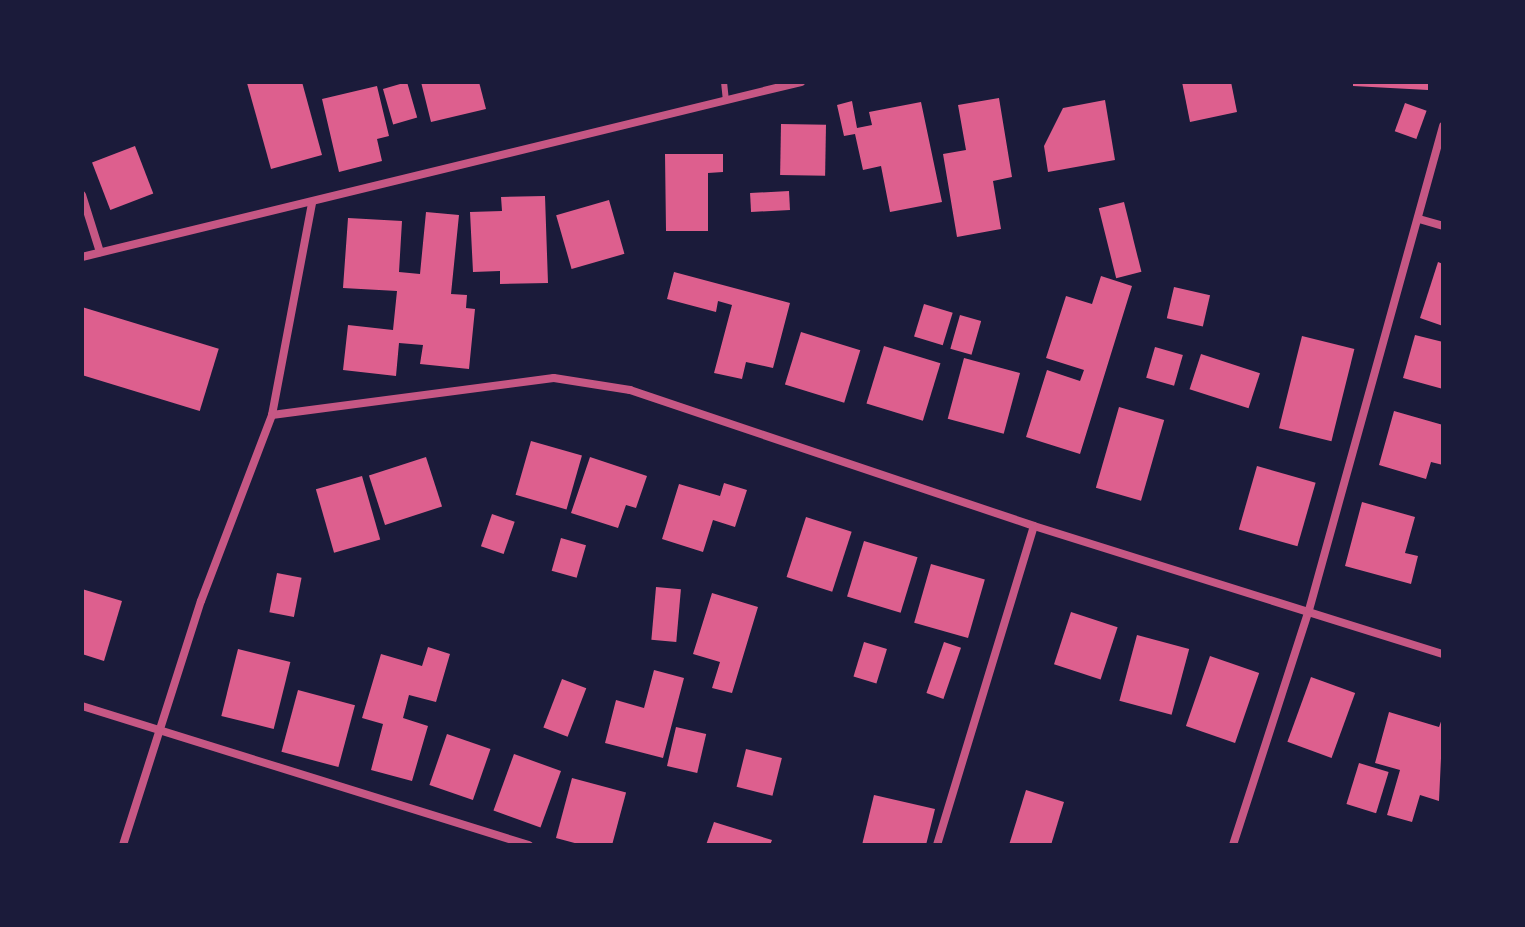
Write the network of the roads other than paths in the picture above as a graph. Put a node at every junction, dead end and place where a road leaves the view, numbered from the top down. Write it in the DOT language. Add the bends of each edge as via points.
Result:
graph roads {
  1 [pos="724,82"];
  2 [pos="801,82"];
  3 [pos="726,100"];
  4 [pos="1443,126"];
  5 [pos="82,195"];
  6 [pos="312,203"];
  7 [pos="1419,219"];
  8 [pos="1443,226"];
  9 [pos="100,252"];
  10 [pos="82,257"];
  11 [pos="272,415"];
  12 [pos="1034,526"];
  13 [pos="1309,610"];
  14 [pos="1443,654"];
  15 [pos="82,706"];
  16 [pos="161,728"];
  17 [pos="123,845"];
  18 [pos="529,845"];
  19 [pos="937,845"];
  20 [pos="1233,845"];
  1 -- 3 [label="lane"];
  2 -- 3 [label="street"];
  3 -- 6 [label="street"];
  4 -- 7 [label="street"];
  5 -- 9 [label="street"];
  6 -- 9 [label="street"];
  6 -- 11 [label="street"];
  7 -- 8 [label="street"];
  7 -- 13 [label="street"];
  9 -- 10 [label="street"];
  11 -- 12 [label="street" via="554,378 588,382 630,390"];
  11 -- 16 [label="street" via="201,601"];
  12 -- 13 [label="street"];
  12 -- 19 [label="street"];
  13 -- 14 [label="street"];
  13 -- 20 [label="street"];
  15 -- 16 [label="street"];
  16 -- 17 [label="street"];
  16 -- 18 [label="street"];
}
